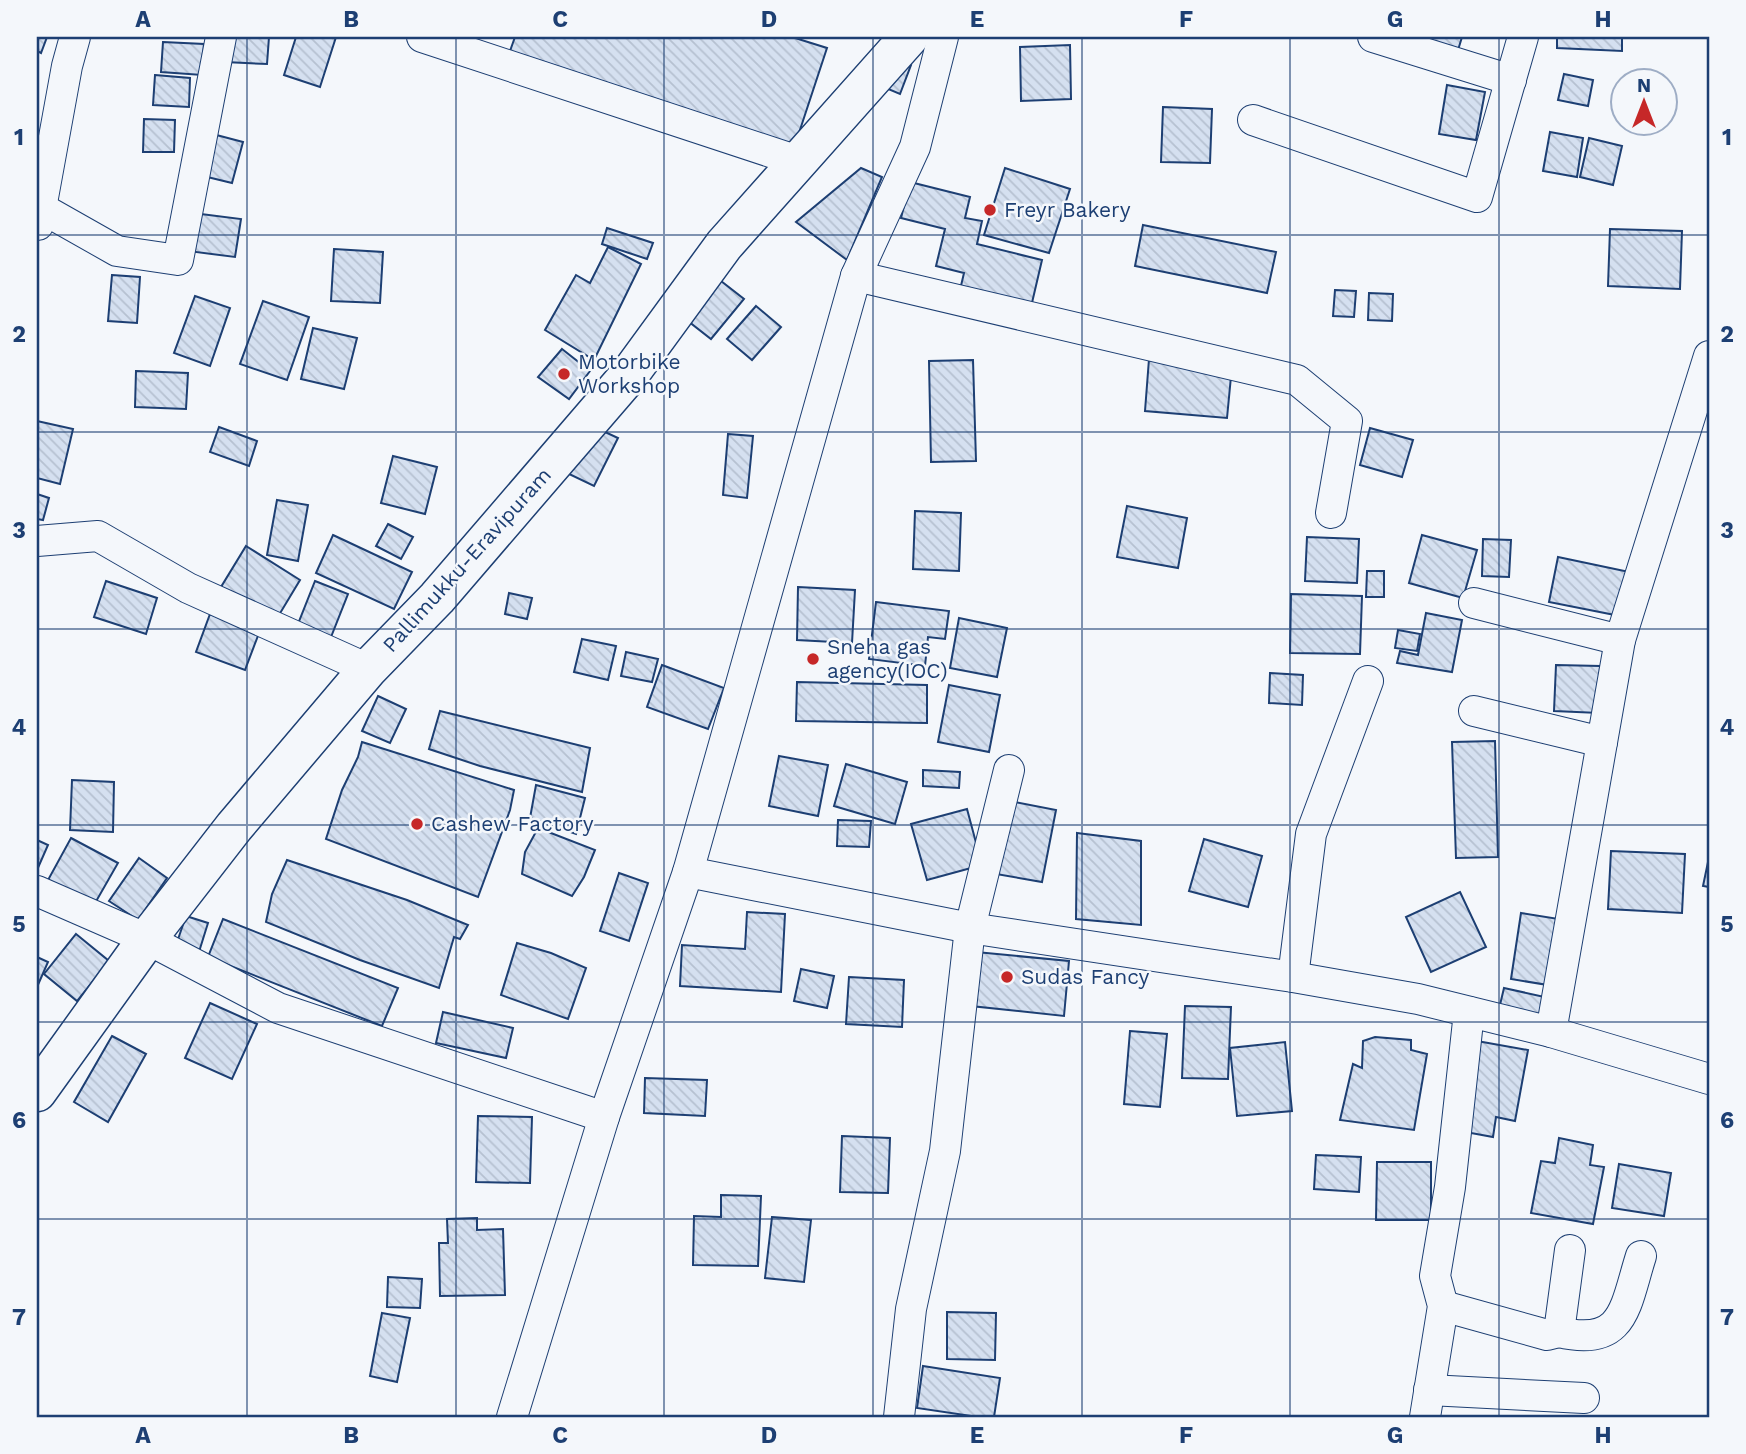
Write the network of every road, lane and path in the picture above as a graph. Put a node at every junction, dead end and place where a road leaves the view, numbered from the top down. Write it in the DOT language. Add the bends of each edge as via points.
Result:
graph roads {
  1 [pos="75,37"];
  2 [pos="221,37"];
  3 [pos="422,37"];
  4 [pos="909,37"];
  5 [pos="943,37"];
  6 [pos="1373,37"];
  7 [pos="1523,37"];
  8 [pos="1511,80"];
  9 [pos="1253,120"];
  10 [pos="799,161"];
  11 [pos="39,218"];
  12 [pos="856,276"];
  13 [pos="1709,356"];
  14 [pos="1331,513"];
  15 [pos="37,541"];
  16 [pos="1474,603"];
  17 [pos="1620,640"];
  18 [pos="368,669"];
  19 [pos="1368,681"];
  20 [pos="1474,711"];
  21 [pos="1602,742"];
  22 [pos="1009,770"];
  23 [pos="688,872"];
  24 [pos="37,891"];
  25 [pos="970,928"];
  26 [pos="147,939"];
  27 [pos="1293,977"];
  28 [pos="1469,1012"];
  29 [pos="1551,1032"];
  30 [pos="1709,1080"];
  31 [pos="37,1092"];
  32 [pos="604,1117"];
  33 [pos="1570,1250"];
  34 [pos="1641,1256"];
  35 [pos="1443,1306"];
  36 [pos="1559,1332"];
  37 [pos="1584,1398"];
  38 [pos="1427,1404"];
  39 [pos="512,1417"];
  40 [pos="899,1417"];
  1 -- 11 [label="street"];
  2 -- 11 [label="street" via="178,260 117,251"];
  3 -- 10 [label="street"];
  4 -- 10 [label="main road, Pallimukku-Eravipuram"];
  5 -- 12 [label="street" via="915,147"];
  6 -- 8 [label="street"];
  7 -- 8 [label="street"];
  8 -- 9 [label="street" via="1477,197"];
  10 -- 18 [label="main road, Pallimukku-Eravipuram" via="724,245 612,395 438,598"];
  12 -- 14 [label="street" via="1297,380 1347,421"];
  12 -- 23 [label="street"];
  13 -- 17 [label="street"];
  15 -- 18 [label="street" via="98,536 188,588"];
  16 -- 17 [label="street"];
  17 -- 21 [label="street"];
  18 -- 26 [label="main road, Pallimukku-Eravipuram" via="234,827"];
  19 -- 27 [label="street" via="1311,834"];
  20 -- 21 [label="street"];
  21 -- 29 [label="street"];
  22 -- 25 [label="street"];
  23 -- 25 [label="street"];
  23 -- 32 [label="street"];
  24 -- 26 [label="street"];
  25 -- 27 [label="street"];
  25 -- 40 [label="street" via="945,1151 911,1309"];
  26 -- 31 [label="main road, Pallimukku-Eravipuram"];
  26 -- 32 [label="street" via="278,1008"];
  27 -- 28 [label="street"];
  28 -- 29 [label="street"];
  28 -- 35 [label="street" via="1450,1187 1435,1276"];
  29 -- 30 [label="street"];
  32 -- 39 [label="street"];
  33 -- 36 [label="street"];
  34 -- 36 [label="street" via="1629,1300 1619,1319 1604,1333 1577,1336"];
  35 -- 36 [label="street" via="1547,1335"];
  35 -- 38 [label="street"];
  37 -- 38 [label="street"];
}
